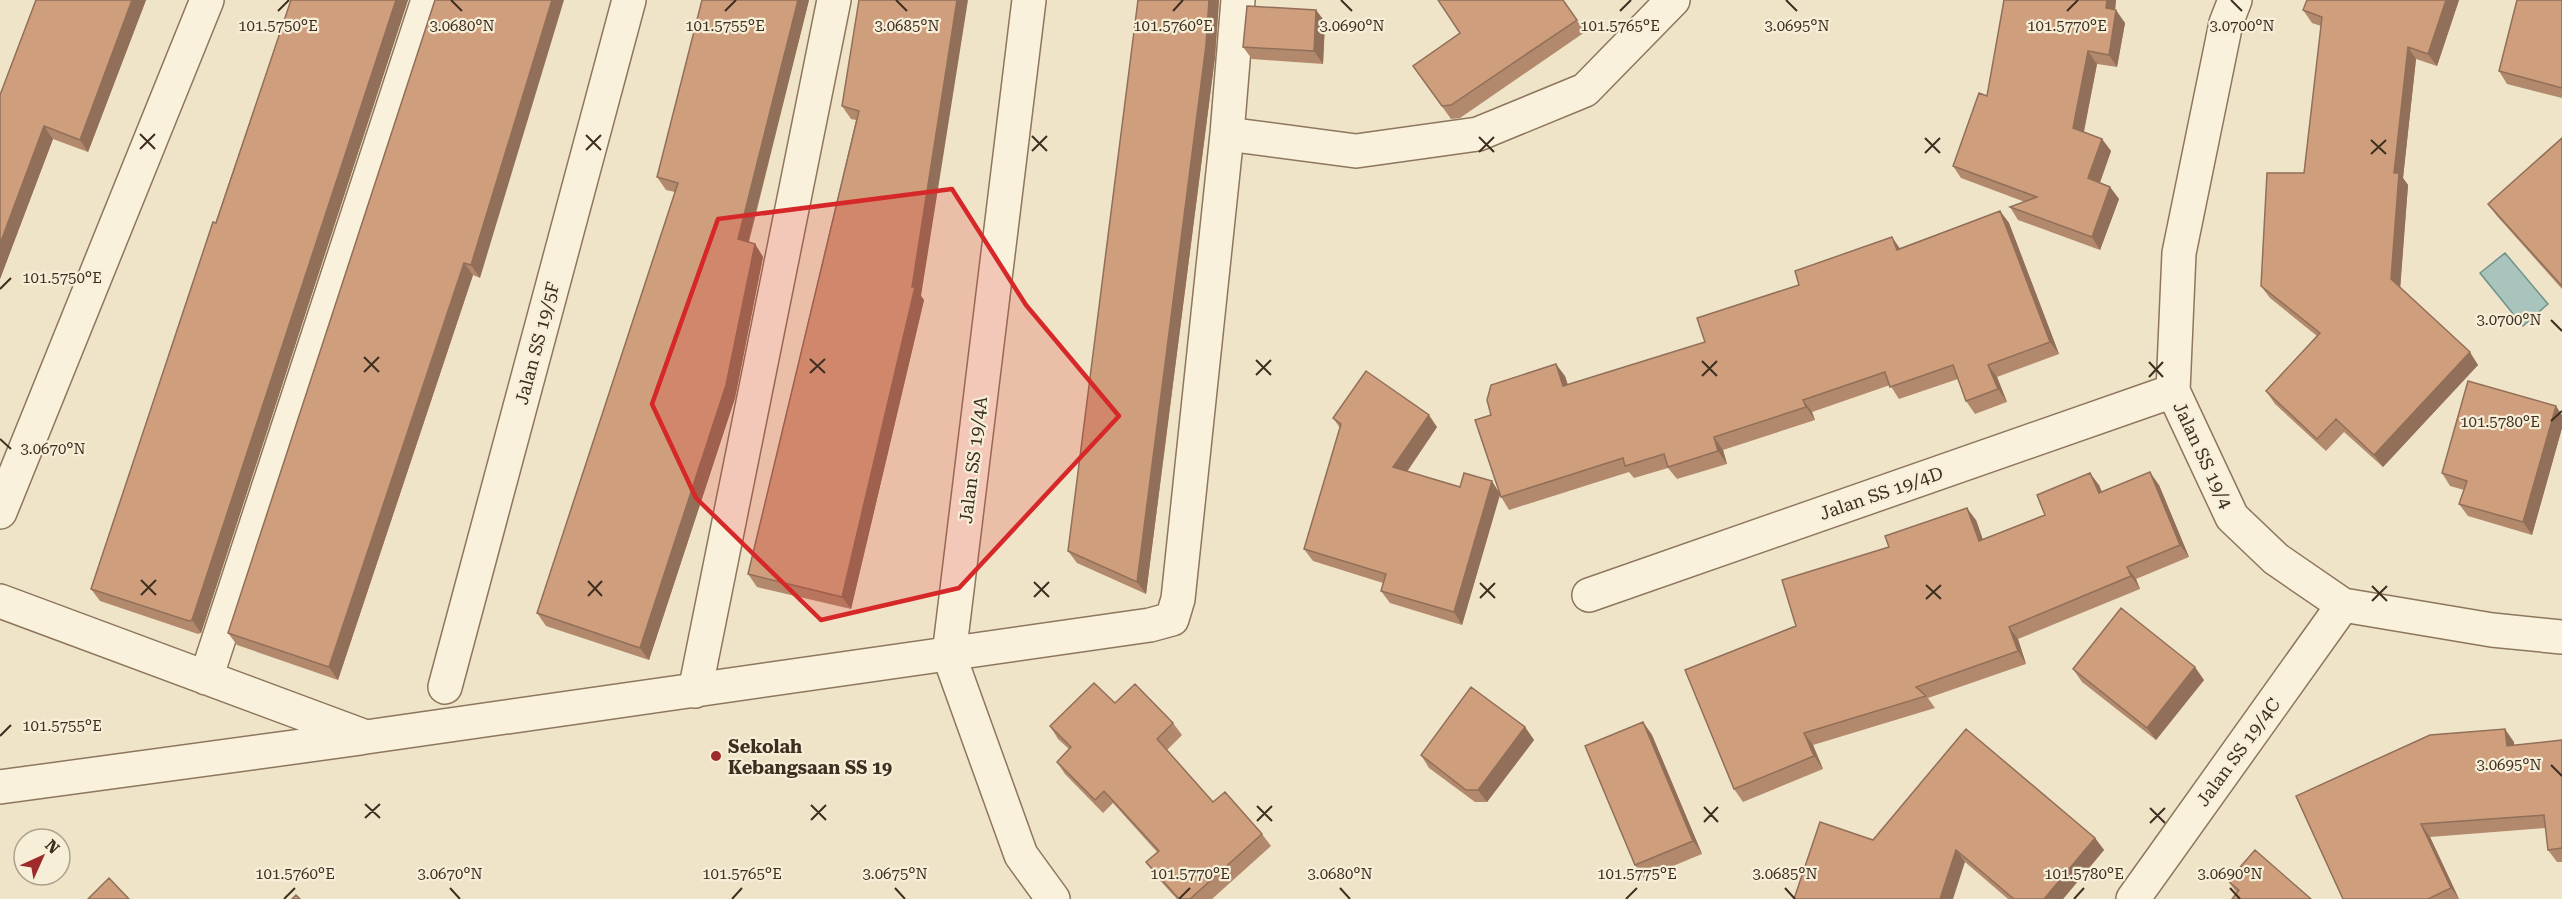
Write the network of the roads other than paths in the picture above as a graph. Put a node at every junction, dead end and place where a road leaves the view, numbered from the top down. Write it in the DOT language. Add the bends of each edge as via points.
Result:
graph roads {
  1 [pos="207,0"];
  2 [pos="428,0"];
  3 [pos="629,0"];
  4 [pos="834,0"];
  5 [pos="1029,0"];
  6 [pos="1238,0"];
  7 [pos="1673,0"];
  8 [pos="2235,0"];
  9 [pos="1227,134"];
  10 [pos="2173,391"];
  11 [pos="0,512"];
  12 [pos="1589,595"];
  13 [pos="0,601"];
  14 [pos="2343,605"];
  15 [pos="2562,637"];
  16 [pos="949,656"];
  17 [pos="206,678"];
  18 [pos="445,687"];
  19 [pos="695,691"];
  20 [pos="366,737"];
  21 [pos="0,787"];
  22 [pos="1053,899"];
  23 [pos="2133,899"];
  1 -- 11 [label="street"];
  2 -- 17 [label="street"];
  3 -- 18 [label="street, Jalan SS 19/5F"];
  4 -- 19 [label="street"];
  5 -- 16 [label="street, Jalan SS 19/4A"];
  6 -- 9 [label="street"];
  7 -- 9 [label="street" via="1586,90 1478,134 1356,152"];
  8 -- 10 [label="street, Jalan SS 19/4" via="2226,23 2179,253"];
  9 -- 16 [label="street" via="1178,599 1172,619"];
  10 -- 12 [label="street, Jalan SS 19/4D"];
  10 -- 14 [label="street, Jalan SS 19/4" via="2232,517 2276,559"];
  13 -- 17 [label="street"];
  14 -- 15 [label="street, Jalan SS 19/4" via="2492,630"];
  14 -- 23 [label="street, Jalan SS 19/4C"];
  16 -- 19 [label="street"];
  16 -- 22 [label="street, Jalan SS 19/4A" via="1021,855"];
  17 -- 20 [label="street"];
  19 -- 20 [label="street"];
  20 -- 21 [label="street"];
}
